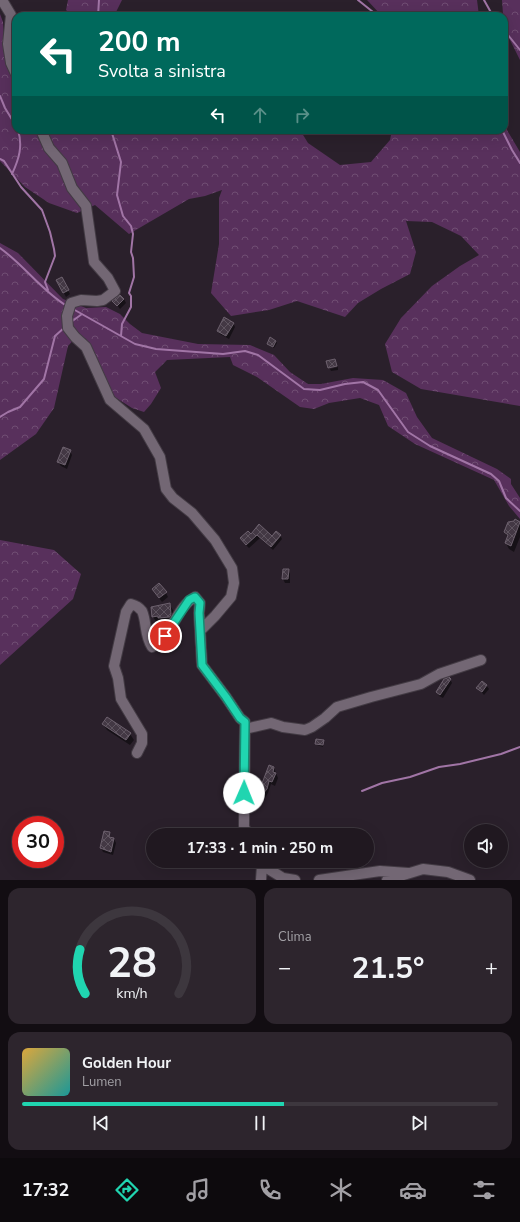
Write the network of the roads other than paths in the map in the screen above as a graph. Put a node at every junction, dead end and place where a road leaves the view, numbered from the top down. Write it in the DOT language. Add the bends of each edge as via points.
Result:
graph roads {
  1 [pos="2,0"];
  2 [pos="12,65"];
  3 [pos="43,134"];
  4 [pos="201,630"];
  5 [pos="481,660"];
  6 [pos="245,729"];
  7 [pos="137,753"];
  8 [pos="245,828"];
  9 [pos="261,868"];
  10 [pos="268,868"];
  11 [pos="408,873"];
  12 [pos="262,880"];
  13 [pos="295,880"];
  14 [pos="319,880"];
  15 [pos="387,880"];
  16 [pos="470,880"];
  1 -- 2 [label="street" via="11,15 8,44"];
  3 -- 4 [label="street" via="49,148 62,163 72,188 86,206 94,262 115,291 103,300 81,300 71,303 67,316 68,328 86,347 110,400 144,429 160,457 166,489 173,498 192,512 215,540 232,568 234,583 231,597"];
  4 -- 6 [label="street" via="202,665 245,722"];
  4 -- 7 [label="street" via="200,603 195,597 189,600 159,643 152,647 142,611 131,604 126,612 114,666 121,700 142,734 142,743"];
  5 -- 6 [label="street" via="439,674 421,684 337,707 305,730 272,723"];
  6 -- 8 [label="street"];
  9 -- 12 [label="street"];
  10 -- 13 [label="street" via="283,878"];
  11 -- 14 [label="street" via="380,871"];
  11 -- 15 [label="street"];
  11 -- 16 [label="street" via="423,869 448,872"];
}
